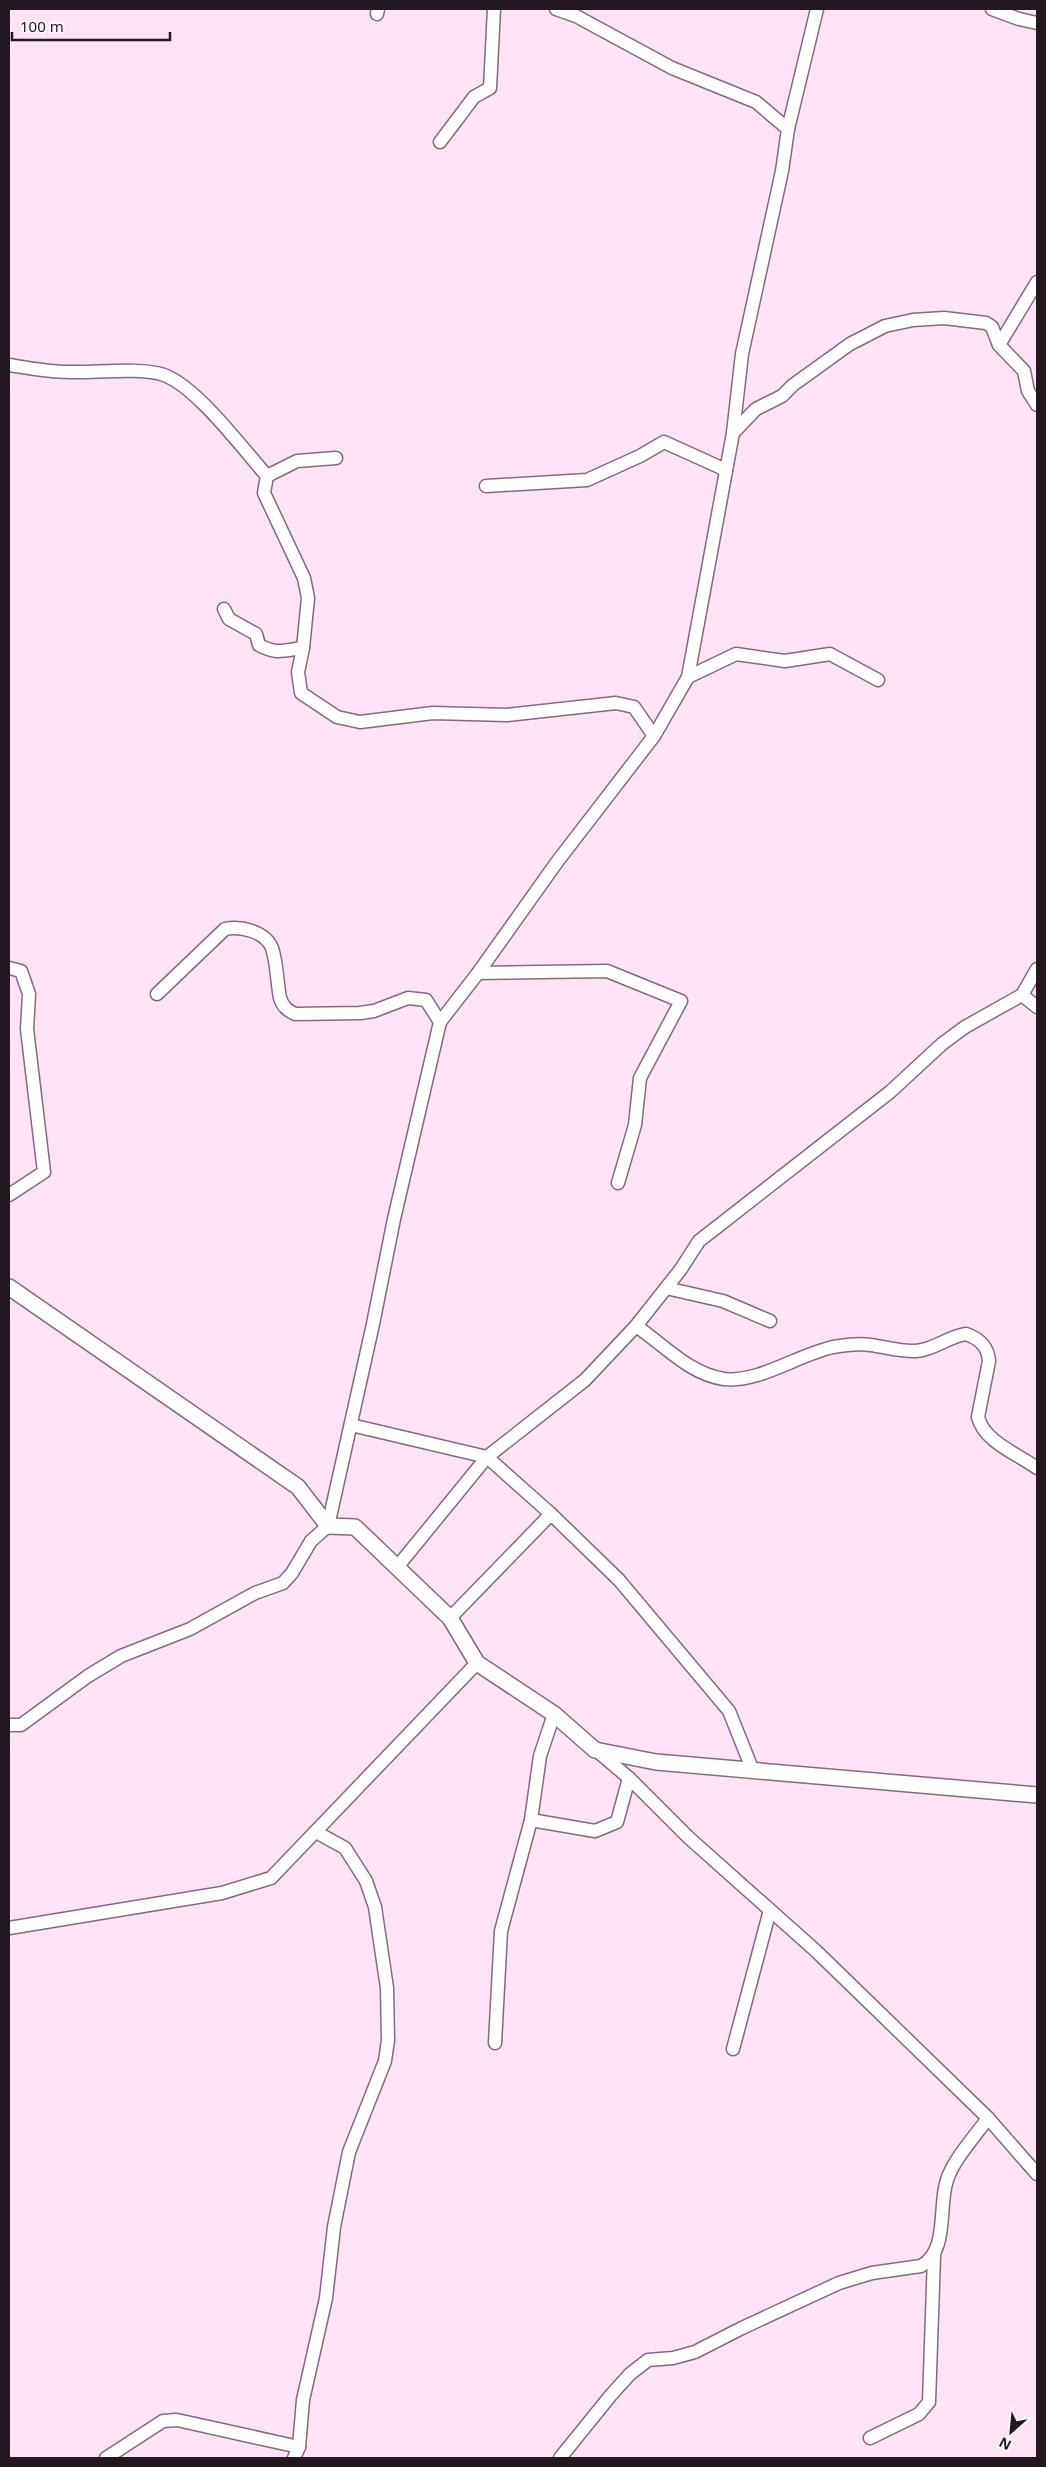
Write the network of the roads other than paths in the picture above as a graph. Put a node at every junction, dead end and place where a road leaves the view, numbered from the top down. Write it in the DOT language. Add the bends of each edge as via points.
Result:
graph roads {
  1 [pos="494,9"];
  2 [pos="556,9"];
  3 [pos="817,9"];
  4 [pos="992,9"];
  5 [pos="1037,23"];
  6 [pos="788,129"];
  7 [pos="440,142"];
  8 [pos="1037,282"];
  9 [pos="999,345"];
  10 [pos="9,365"];
  11 [pos="1037,405"];
  12 [pos="733,433"];
  13 [pos="336,458"];
  14 [pos="726,470"];
  15 [pos="267,476"];
  16 [pos="486,486"];
  17 [pos="224,609"];
  18 [pos="303,648"];
  19 [pos="688,677"];
  20 [pos="878,680"];
  21 [pos="654,736"];
  22 [pos="9,968"];
  23 [pos="1037,969"];
  24 [pos="478,973"];
  25 [pos="157,994"];
  26 [pos="1022,995"];
  27 [pos="1037,1007"];
  28 [pos="440,1022"];
  29 [pos="618,1183"];
  30 [pos="9,1195"];
  31 [pos="9,1287"];
  32 [pos="666,1288"];
  33 [pos="770,1321"];
  34 [pos="636,1326"];
  35 [pos="352,1425"];
  36 [pos="487,1457"];
  37 [pos="1037,1468"];
  38 [pos="551,1514"];
  39 [pos="328,1526"];
  40 [pos="398,1566"];
  41 [pos="450,1618"];
  42 [pos="477,1663"];
  43 [pos="554,1714"];
  44 [pos="9,1725"];
  45 [pos="595,1750"];
  46 [pos="753,1771"];
  47 [pos="629,1778"];
  48 [pos="1037,1795"];
  49 [pos="531,1820"];
  50 [pos="316,1832"];
  51 [pos="770,1910"];
  52 [pos="9,1928"];
  53 [pos="495,2043"];
  54 [pos="733,2049"];
  55 [pos="988,2118"];
  56 [pos="1037,2174"];
  57 [pos="934,2256"];
  58 [pos="870,2438"];
  59 [pos="297,2453"];
  60 [pos="106,2458"];
  61 [pos="560,2458"];
  1 -- 7 [label="street" via="490,88 474,96"];
  2 -- 6 [label="street" via="576,16 672,68 756,102"];
  3 -- 6 [label="street"];
  4 -- 5 [label="street"];
  6 -- 12 [label="street" via="782,171 742,354"];
  8 -- 9 [label="street"];
  9 -- 11 [label="street" via="1024,370 1028,391"];
  9 -- 12 [label="street" via="992,327 979,320 944,318 885,326 842,349 782,396 756,409"];
  10 -- 15 [label="street" via="66,372 164,375 183,386 214,415"];
  12 -- 14 [label="street"];
  13 -- 15 [label="street" via="297,461"];
  14 -- 16 [label="street" via="664,442 587,480"];
  14 -- 19 [label="street"];
  15 -- 18 [label="street" via="264,493 304,578 308,598"];
  17 -- 18 [label="street" via="229,619 256,634 259,645 268,650 278,653"];
  18 -- 21 [label="street" via="298,672 301,693 337,717 360,722 433,713 507,716 616,703 634,707"];
  19 -- 20 [label="street" via="736,654 785,661 830,654"];
  19 -- 21 [label="street"];
  21 -- 24 [label="street" via="556,862"];
  22 -- 30 [label="street" via="21,971 29,994 27,1029 44,1172"];
  23 -- 26 [label="street"];
  24 -- 28 [label="street"];
  24 -- 29 [label="street" via="607,971 681,1001 640,1078 635,1125"];
  25 -- 28 [label="street" via="225,930 236,927 252,931 271,947 280,998 283,1006 295,1014 360,1013 408,998 426,1000"];
  26 -- 27 [label="street"];
  26 -- 32 [label="street" via="942,1044 890,1092 706,1235"];
  28 -- 35 [label="street" via="396,1209"];
  31 -- 39 [label="main road" via="298,1487"];
  32 -- 33 [label="street" via="723,1302"];
  32 -- 34 [label="street"];
  34 -- 36 [label="street" via="585,1380"];
  34 -- 37 [label="street" via="698,1370 722,1379 741,1380 834,1347 868,1344 916,1351 966,1334 980,1342 990,1361 978,1417 980,1426"];
  35 -- 36 [label="street"];
  35 -- 39 [label="street"];
  36 -- 38 [label="street"];
  36 -- 40 [label="street"];
  38 -- 41 [label="street"];
  38 -- 46 [label="street" via="619,1580 729,1711"];
  39 -- 40 [label="main road" via="355,1527"];
  39 -- 44 [label="street" via="311,1541 283,1583 255,1593 190,1629 121,1656 22,1725"];
  40 -- 41 [label="main road"];
  41 -- 42 [label="main road"];
  42 -- 43 [label="main road"];
  42 -- 50 [label="street"];
  43 -- 45 [label="main road"];
  43 -- 49 [label="street" via="540,1756"];
  45 -- 46 [label="main road" via="656,1762"];
  45 -- 47 [label="street"];
  46 -- 48 [label="main road"];
  47 -- 49 [label="street" via="618,1822 595,1831"];
  47 -- 51 [label="street" via="688,1837"];
  49 -- 53 [label="street" via="501,1931"];
  50 -- 52 [label="street" via="271,1878 253,1885"];
  50 -- 59 [label="street" via="345,1848 366,1881 381,1935 389,2022 385,2061 347,2161 334,2227 326,2298 303,2400"];
  51 -- 54 [label="street"];
  51 -- 55 [label="street"];
  55 -- 56 [label="street"];
  55 -- 57 [label="street" via="947,2178"];
  57 -- 58 [label="street" via="930,2402 919,2414"];
  57 -- 61 [label="street" via="921,2266 872,2273 830,2286 695,2352 648,2360 611,2395"];
  59 -- 60 [label="street" via="177,2420 163,2421"];
}
